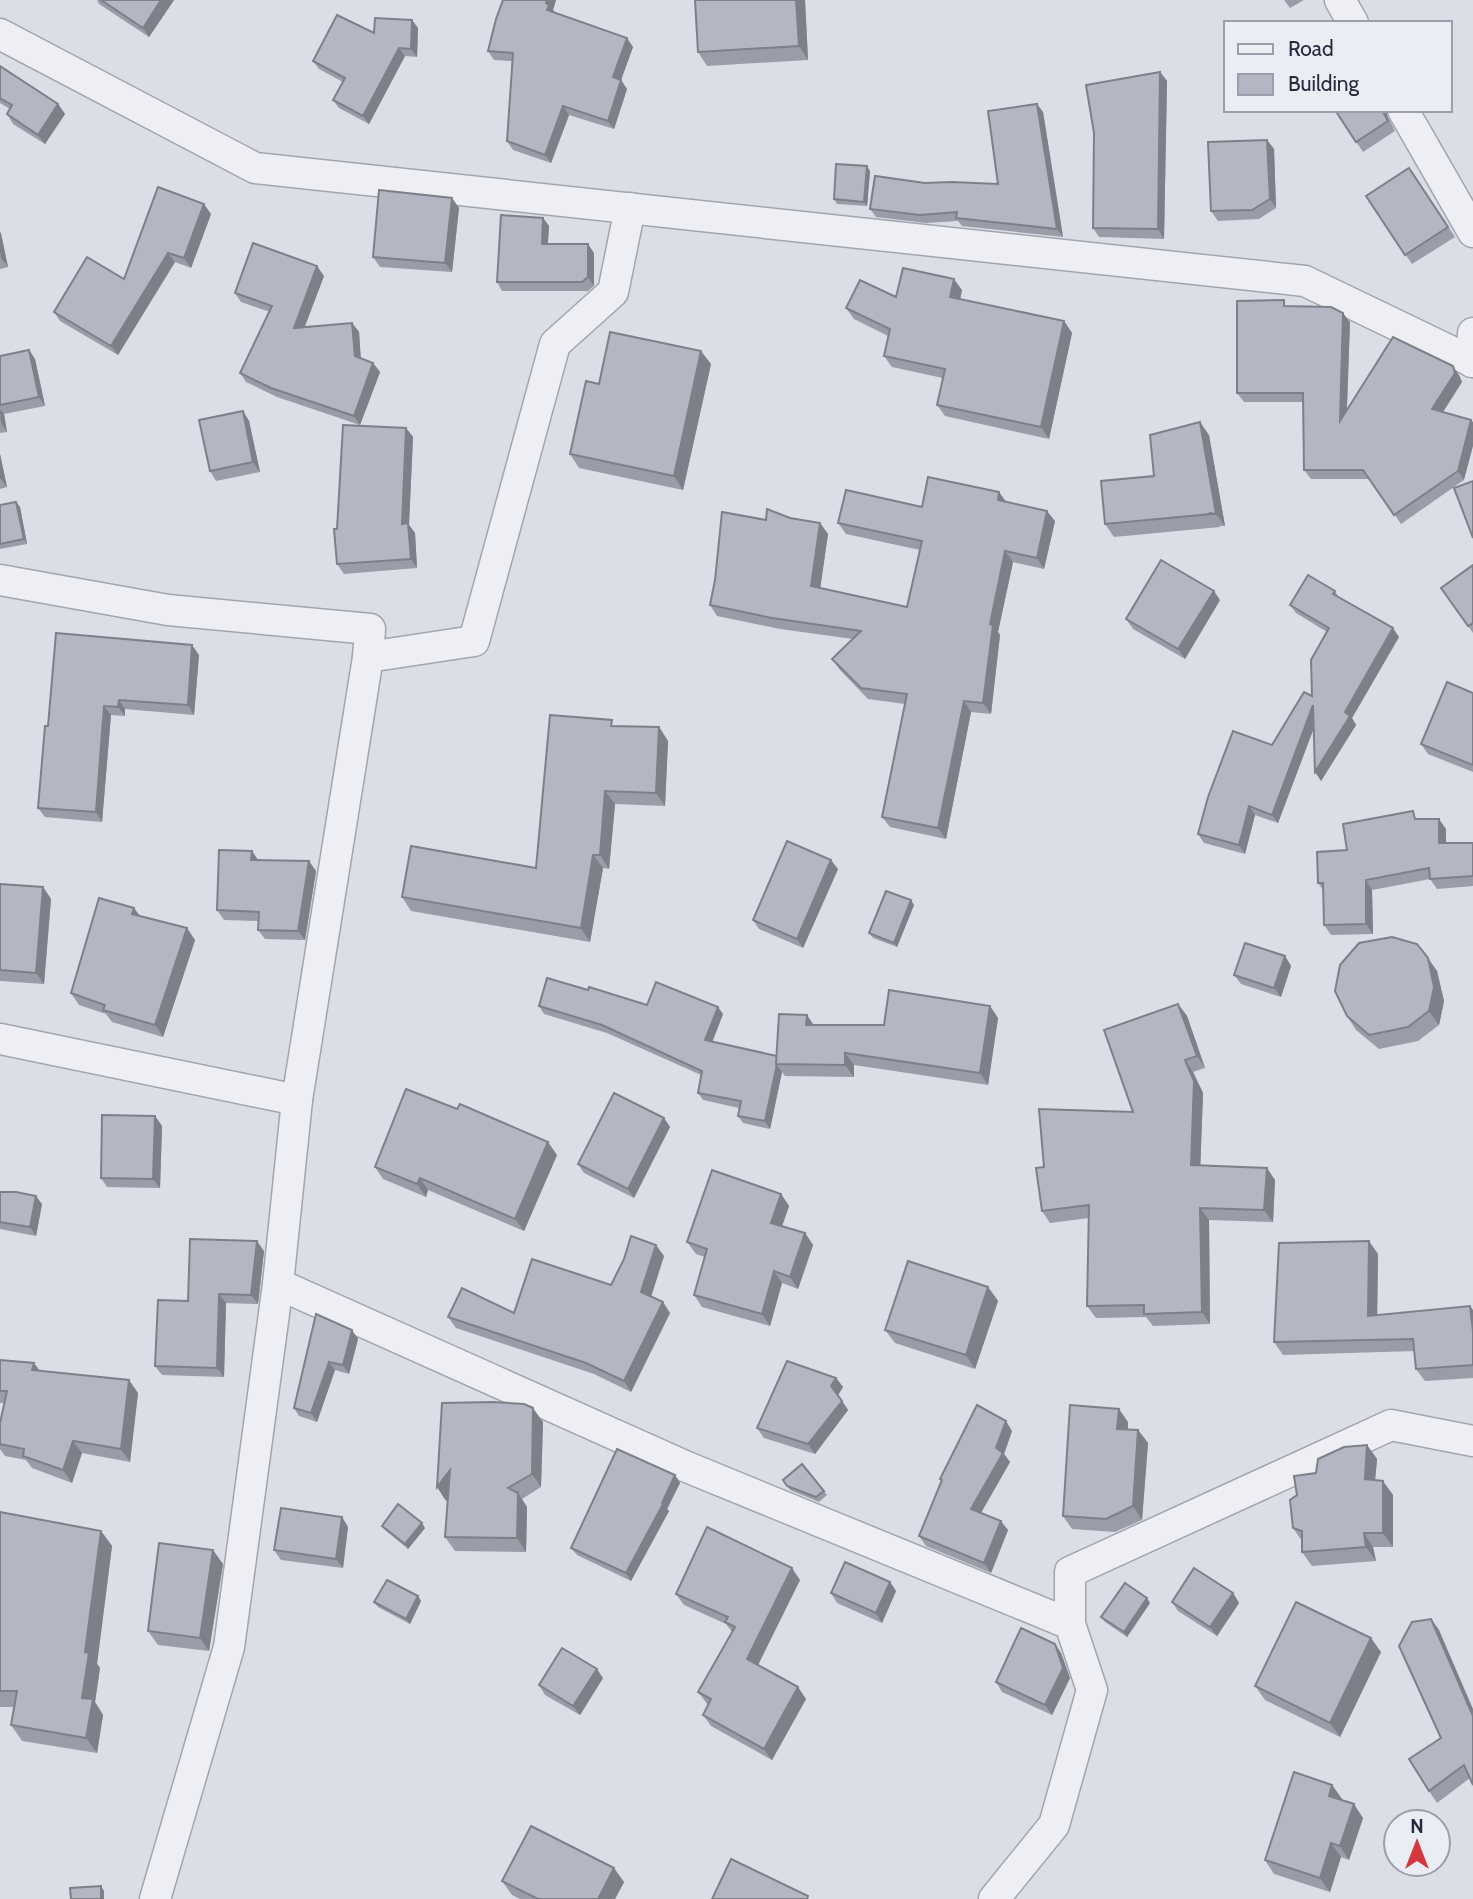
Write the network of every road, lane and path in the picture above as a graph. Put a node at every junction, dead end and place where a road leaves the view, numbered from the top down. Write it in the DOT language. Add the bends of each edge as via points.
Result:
graph roads {
  1 [pos="1340,0"];
  2 [pos="1352,21"];
  3 [pos="0,34"];
  4 [pos="1405,112"];
  5 [pos="630,208"];
  6 [pos="1473,232"];
  7 [pos="1473,352"];
  8 [pos="0,580"];
  9 [pos="368,657"];
  10 [pos="0,1038"];
  11 [pos="297,1100"];
  12 [pos="278,1284"];
  13 [pos="1473,1441"];
  14 [pos="1070,1624"];
  15 [pos="155,1899"];
  16 [pos="994,1899"];
  1 -- 2 [label="street"];
  3 -- 5 [label="street" via="255,168"];
  4 -- 6 [label="street"];
  5 -- 7 [label="street" via="1305,281"];
  5 -- 9 [label="street" via="613,292 555,344 474,641"];
  8 -- 9 [label="street" via="168,610 370,629"];
  9 -- 11 [label="street"];
  10 -- 11 [label="street"];
  11 -- 12 [label="street"];
  12 -- 14 [label="street" via="687,1467"];
  12 -- 15 [label="street" via="229,1647"];
  13 -- 14 [label="street" via="1391,1426 1366,1437 1070,1572"];
  14 -- 16 [label="street" via="1092,1690 1054,1825"];
}
